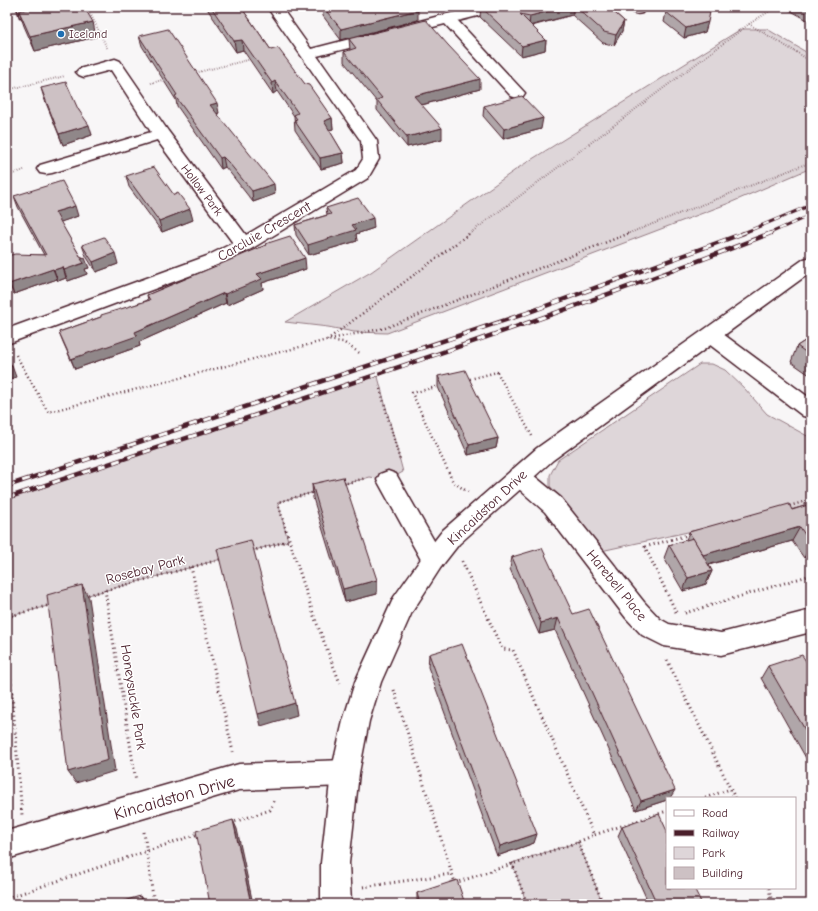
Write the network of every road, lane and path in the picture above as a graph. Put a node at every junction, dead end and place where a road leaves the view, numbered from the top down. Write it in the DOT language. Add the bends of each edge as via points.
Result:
graph roads {
  1 [pos="21,7"];
  2 [pos="87,7"];
  3 [pos="274,7"];
  4 [pos="496,7"];
  5 [pos="776,7"];
  6 [pos="37,13"];
  7 [pos="447,18"];
  8 [pos="749,24"];
  9 [pos="308,54"];
  10 [pos="258,57"];
  11 [pos="811,61"];
  12 [pos="115,64"];
  13 [pos="84,72"];
  14 [pos="190,74"];
  15 [pos="168,79"];
  16 [pos="131,88"];
  17 [pos="7,90"];
  18 [pos="517,93"];
  19 [pos="7,129"];
  20 [pos="161,134"];
  21 [pos="7,140"];
  22 [pos="811,162"];
  23 [pos="46,169"];
  24 [pos="244,245"];
  25 [pos="811,263"];
  26 [pos="712,336"];
  27 [pos="327,340"];
  28 [pos="11,345"];
  29 [pos="361,354"];
  30 [pos="458,381"];
  31 [pos="379,384"];
  32 [pos="443,385"];
  33 [pos="811,410"];
  34 [pos="543,456"];
  35 [pos="519,476"];
  36 [pos="388,480"];
  37 [pos="339,486"];
  38 [pos="316,492"];
  39 [pos="487,505"];
  40 [pos="780,508"];
  41 [pos="811,514"];
  42 [pos="698,532"];
  43 [pos="451,537"];
  44 [pos="288,541"];
  45 [pos="251,551"];
  46 [pos="228,557"];
  47 [pos="433,560"];
  48 [pos="191,567"];
  49 [pos="811,575"];
  50 [pos="105,590"];
  51 [pos="83,596"];
  52 [pos="52,605"];
  53 [pos="7,617"];
  54 [pos="811,621"];
  55 [pos="651,627"];
  56 [pos="7,634"];
  57 [pos="393,689"];
  58 [pos="356,721"];
  59 [pos="345,773"];
  60 [pos="286,775"];
  61 [pos="239,777"];
  62 [pos="730,789"];
  63 [pos="708,797"];
  64 [pos="734,797"];
  65 [pos="140,806"];
  66 [pos="666,811"];
  67 [pos="226,825"];
  68 [pos="205,832"];
  69 [pos="594,835"];
  70 [pos="578,842"];
  71 [pos="15,843"];
  72 [pos="147,852"];
  73 [pos="512,863"];
  74 [pos="451,874"];
  75 [pos="769,889"];
  76 [pos="335,897"];
  77 [pos="7,898"];
  78 [pos="154,904"];
  79 [pos="527,904"];
  80 [pos="603,904"];
  81 [pos="772,904"];
  1 -- 6 [label="lane" via="23,15"];
  2 -- 12 [label="path"];
  3 -- 9 [label="street, Carcluie Crescent"];
  4 -- 7 [label="street"];
  5 -- 8 [label="path"];
  7 -- 9 [label="street"];
  7 -- 18 [label="street"];
  8 -- 11 [label="path"];
  8 -- 27 [label="path"];
  9 -- 24 [label="street, Carcluie Crescent" via="369,141 371,159 362,174"];
  10 -- 14 [label="path"];
  12 -- 13 [label="street"];
  12 -- 16 [label="street, Hollow Park"];
  13 -- 17 [label="path"];
  15 -- 16 [label="path"];
  16 -- 20 [label="street, Hollow Park"];
  19 -- 21 [label="path"];
  20 -- 23 [label="street"];
  20 -- 24 [label="street, Hollow Park"];
  22 -- 27 [label="path" via="385,328"];
  24 -- 28 [label="street, Carcluie Crescent"];
  25 -- 26 [label="street, Kincaidston Drive"];
  26 -- 33 [label="street"];
  26 -- 34 [label="street, Kincaidston Drive"];
  27 -- 28 [label="path" via="48,412"];
  27 -- 29 [label="path" via="343,342"];
  30 -- 34 [label="path" via="497,372"];
  31 -- 36 [label="path" via="403,472"];
  32 -- 39 [label="path" via="412,393 453,482"];
  34 -- 35 [label="street, Kincaidston Drive"];
  35 -- 39 [label="street, Kincaidston Drive"];
  35 -- 55 [label="street, Harebell Place" via="553,505"];
  36 -- 37 [label="path" via="370,477"];
  36 -- 47 [label="street"];
  38 -- 44 [label="path" via="278,502"];
  39 -- 43 [label="street, Kincaidston Drive"];
  40 -- 41 [label="path" via="803,502"];
  42 -- 49 [label="path" via="645,547 678,615"];
  43 -- 47 [label="street, Kincaidston Drive"];
  43 -- 69 [label="path" via="502,649 513,650"];
  44 -- 45 [label="path"];
  44 -- 58 [label="path" via="318,631"];
  46 -- 48 [label="path, Rosebay Park"];
  47 -- 58 [label="street, Kincaidston Drive" via="403,605 368,682"];
  48 -- 50 [label="path, Rosebay Park"];
  48 -- 61 [label="path"];
  50 -- 51 [label="path, Rosebay Park"];
  50 -- 65 [label="path, Honeysuckle Park"];
  52 -- 53 [label="path"];
  54 -- 55 [label="street, Harebell Place" via="721,644 664,635"];
  55 -- 62 [label="path"];
  56 -- 71 [label="path"];
  57 -- 74 [label="path"];
  58 -- 59 [label="street, Kincaidston Drive"];
  59 -- 60 [label="street, Kincaidston Drive"];
  59 -- 76 [label="street, Kincaidston Drive" via="335,863"];
  60 -- 61 [label="street, Kincaidston Drive"];
  60 -- 67 [label="path" via="270,810"];
  61 -- 65 [label="street, Kincaidston Drive"];
  62 -- 63 [label="path"];
  62 -- 64 [label="path"];
  65 -- 71 [label="street, Kincaidston Drive"];
  65 -- 72 [label="path, Honeysuckle Park"];
  66 -- 69 [label="path"];
  68 -- 72 [label="path"];
  69 -- 70 [label="path"];
  70 -- 73 [label="path"];
  70 -- 80 [label="path"];
  72 -- 77 [label="path"];
  72 -- 78 [label="path, Honeysuckle Park"];
  73 -- 74 [label="path" via="455,883"];
  73 -- 79 [label="path"];
  74 -- 76 [label="path"];
  75 -- 81 [label="path"];
}
